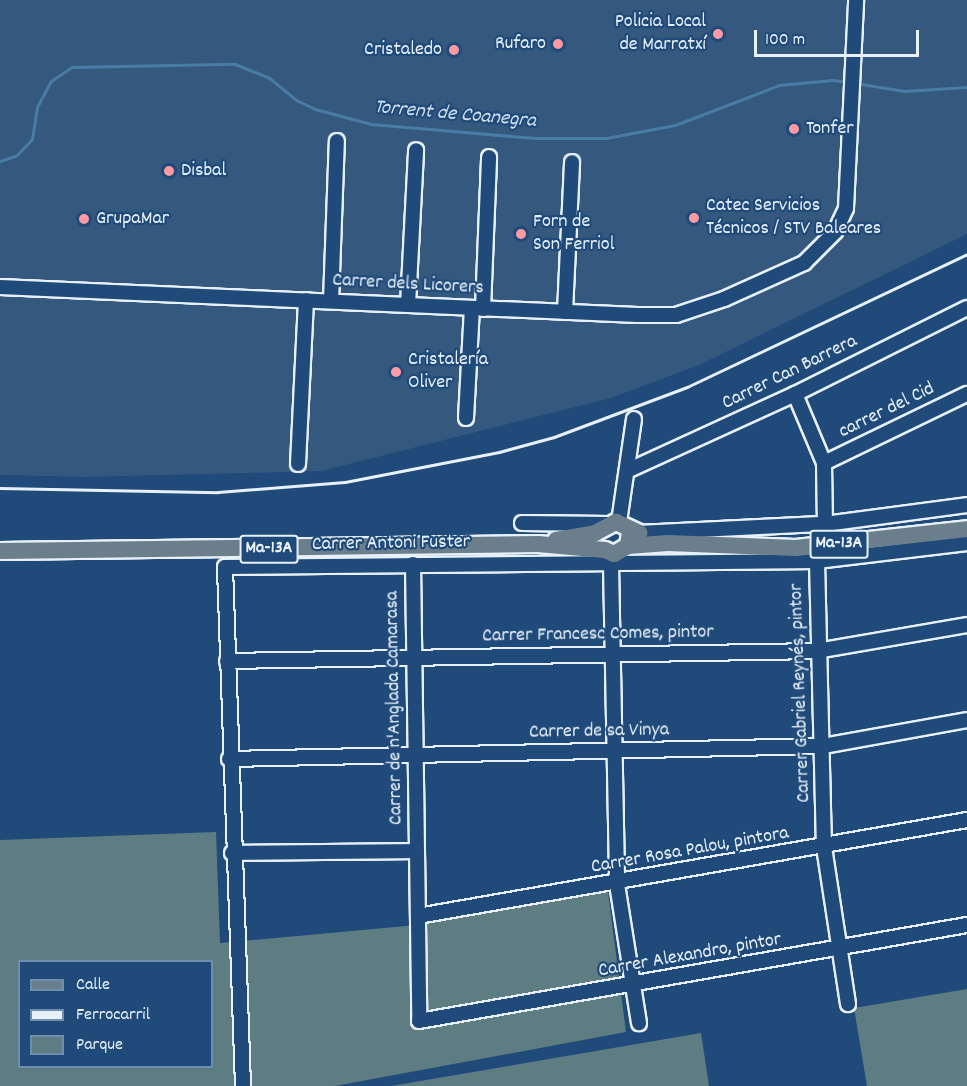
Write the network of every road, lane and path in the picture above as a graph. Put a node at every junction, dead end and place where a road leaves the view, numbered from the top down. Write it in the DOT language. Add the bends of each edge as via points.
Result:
graph roads {
  1 [pos="853,2"];
  2 [pos="337,141"];
  3 [pos="416,150"];
  4 [pos="489,157"];
  5 [pos="572,162"];
  6 [pos="0,287"];
  7 [pos="306,300"];
  8 [pos="332,301"];
  9 [pos="408,305"];
  10 [pos="967,308"];
  11 [pos="477,309"];
  12 [pos="565,312"];
  13 [pos="795,394"];
  14 [pos="967,394"];
  15 [pos="466,418"];
  16 [pos="634,419"];
  17 [pos="824,463"];
  18 [pos="297,464"];
  19 [pos="629,470"];
  20 [pos="967,505"];
  21 [pos="522,522"];
  22 [pos="825,524"];
  23 [pos="967,529"];
  24 [pos="621,531"];
  25 [pos="967,543"];
  26 [pos="538,544"];
  27 [pos="0,551"];
  28 [pos="608,557"];
  29 [pos="817,561"];
  30 [pos="413,564"];
  31 [pos="967,625"];
  32 [pos="818,651"];
  33 [pos="611,655"];
  34 [pos="414,658"];
  35 [pos="227,661"];
  36 [pos="967,720"];
  37 [pos="823,746"];
  38 [pos="613,751"];
  39 [pos="417,754"];
  40 [pos="229,759"];
  41 [pos="967,820"];
  42 [pos="824,847"];
  43 [pos="416,851"];
  44 [pos="232,853"];
  45 [pos="617,884"];
  46 [pos="418,916"];
  47 [pos="967,925"];
  48 [pos="841,949"];
  49 [pos="633,986"];
  50 [pos="848,1004"];
  51 [pos="419,1022"];
  52 [pos="639,1023"];
  53 [pos="243,1086"];
  1 -- 12 [label="street, Carrer dels Licorers" via="855,64 846,208 835,232 804,263 724,299 676,315"];
  2 -- 8 [label="street"];
  3 -- 9 [label="street"];
  4 -- 11 [label="street"];
  5 -- 12 [label="street"];
  6 -- 7 [label="street, Carrer dels Licorers"];
  7 -- 8 [label="street, Carrer dels Licorers"];
  7 -- 18 [label="street"];
  8 -- 9 [label="street, Carrer dels Licorers"];
  9 -- 11 [label="street, Carrer dels Licorers"];
  10 -- 13 [label="street, Carrer Can Barrera"];
  11 -- 12 [label="street, Carrer dels Licorers"];
  11 -- 15 [label="street"];
  13 -- 17 [label="street"];
  13 -- 19 [label="street, Carrer Can Barrera"];
  14 -- 17 [label="street, carrer del Cid"];
  16 -- 19 [label="street"];
  17 -- 22 [label="street"];
  19 -- 24 [label="street"];
  20 -- 22 [label="street"];
  21 -- 24 [label="street"];
  22 -- 24 [label="street"];
  23 -- 24 [label="main road, Ma-13A" via="796,548 711,546"];
  24 -- 26 [label="main road, Ma-13A"];
  24 -- 28 [label="main road, Ma-13A" via="614,554"];
  24 -- 28 [label="main road" via="600,541"];
  25 -- 29 [label="street, Carrer Antoni Fuster"];
  26 -- 27 [label="main road, Ma-13A"];
  26 -- 28 [label="main road, Ma-13A"];
  28 -- 29 [label="street, Carrer Antoni Fuster"];
  28 -- 30 [label="street, Carrer Antoni Fuster"];
  28 -- 33 [label="street"];
  29 -- 32 [label="street, Carrer Gabriel Reynés, pintor"];
  30 -- 34 [label="street, Carrer de n'Anglada Camarasa"];
  30 -- 35 [label="street, Carrer Antoni Fuster" via="225,567"];
  31 -- 32 [label="street, Carrer Francesc Comes, pintor"];
  32 -- 33 [label="street, Carrer Francesc Comes, pintor"];
  32 -- 37 [label="street, Carrer Gabriel Reynés, pintor"];
  33 -- 34 [label="street, Carrer Francesc Comes, pintor"];
  33 -- 38 [label="street"];
  34 -- 35 [label="street, Carrer Francesc Comes, pintor"];
  34 -- 39 [label="street, Carrer de n'Anglada Camarasa"];
  35 -- 40 [label="street, Carrer Antoni Fuster"];
  36 -- 37 [label="street, Carrer de sa Vinya"];
  37 -- 38 [label="street, Carrer de sa Vinya"];
  37 -- 42 [label="street, Carrer Gabriel Reynés, pintor"];
  38 -- 39 [label="street, Carrer de sa Vinya"];
  38 -- 45 [label="street"];
  39 -- 40 [label="street, Carrer de sa Vinya"];
  39 -- 43 [label="street, Carrer de n'Anglada Camarasa"];
  40 -- 44 [label="street, Carrer Antoni Fuster"];
  41 -- 42 [label="street, Carrer Rosa Palou, pintora"];
  42 -- 45 [label="street, Carrer Rosa Palou, pintora"];
  42 -- 48 [label="street, Carrer Gabriel Reynés, pintor"];
  43 -- 44 [label="street"];
  43 -- 46 [label="street, Carrer de n'Anglada Camarasa"];
  44 -- 53 [label="street, Carrer Antoni Fuster"];
  45 -- 46 [label="street, Carrer Rosa Palou, pintora"];
  45 -- 49 [label="street"];
  46 -- 51 [label="street, Carrer de n'Anglada Camarasa"];
  47 -- 48 [label="street, Carrer Alexandro, pintor"];
  48 -- 49 [label="street, Carrer Alexandro, pintor"];
  48 -- 50 [label="street, Carrer Gabriel Reynés, pintor"];
  49 -- 51 [label="street, Carrer Alexandro, pintor"];
  49 -- 52 [label="street"];
}
